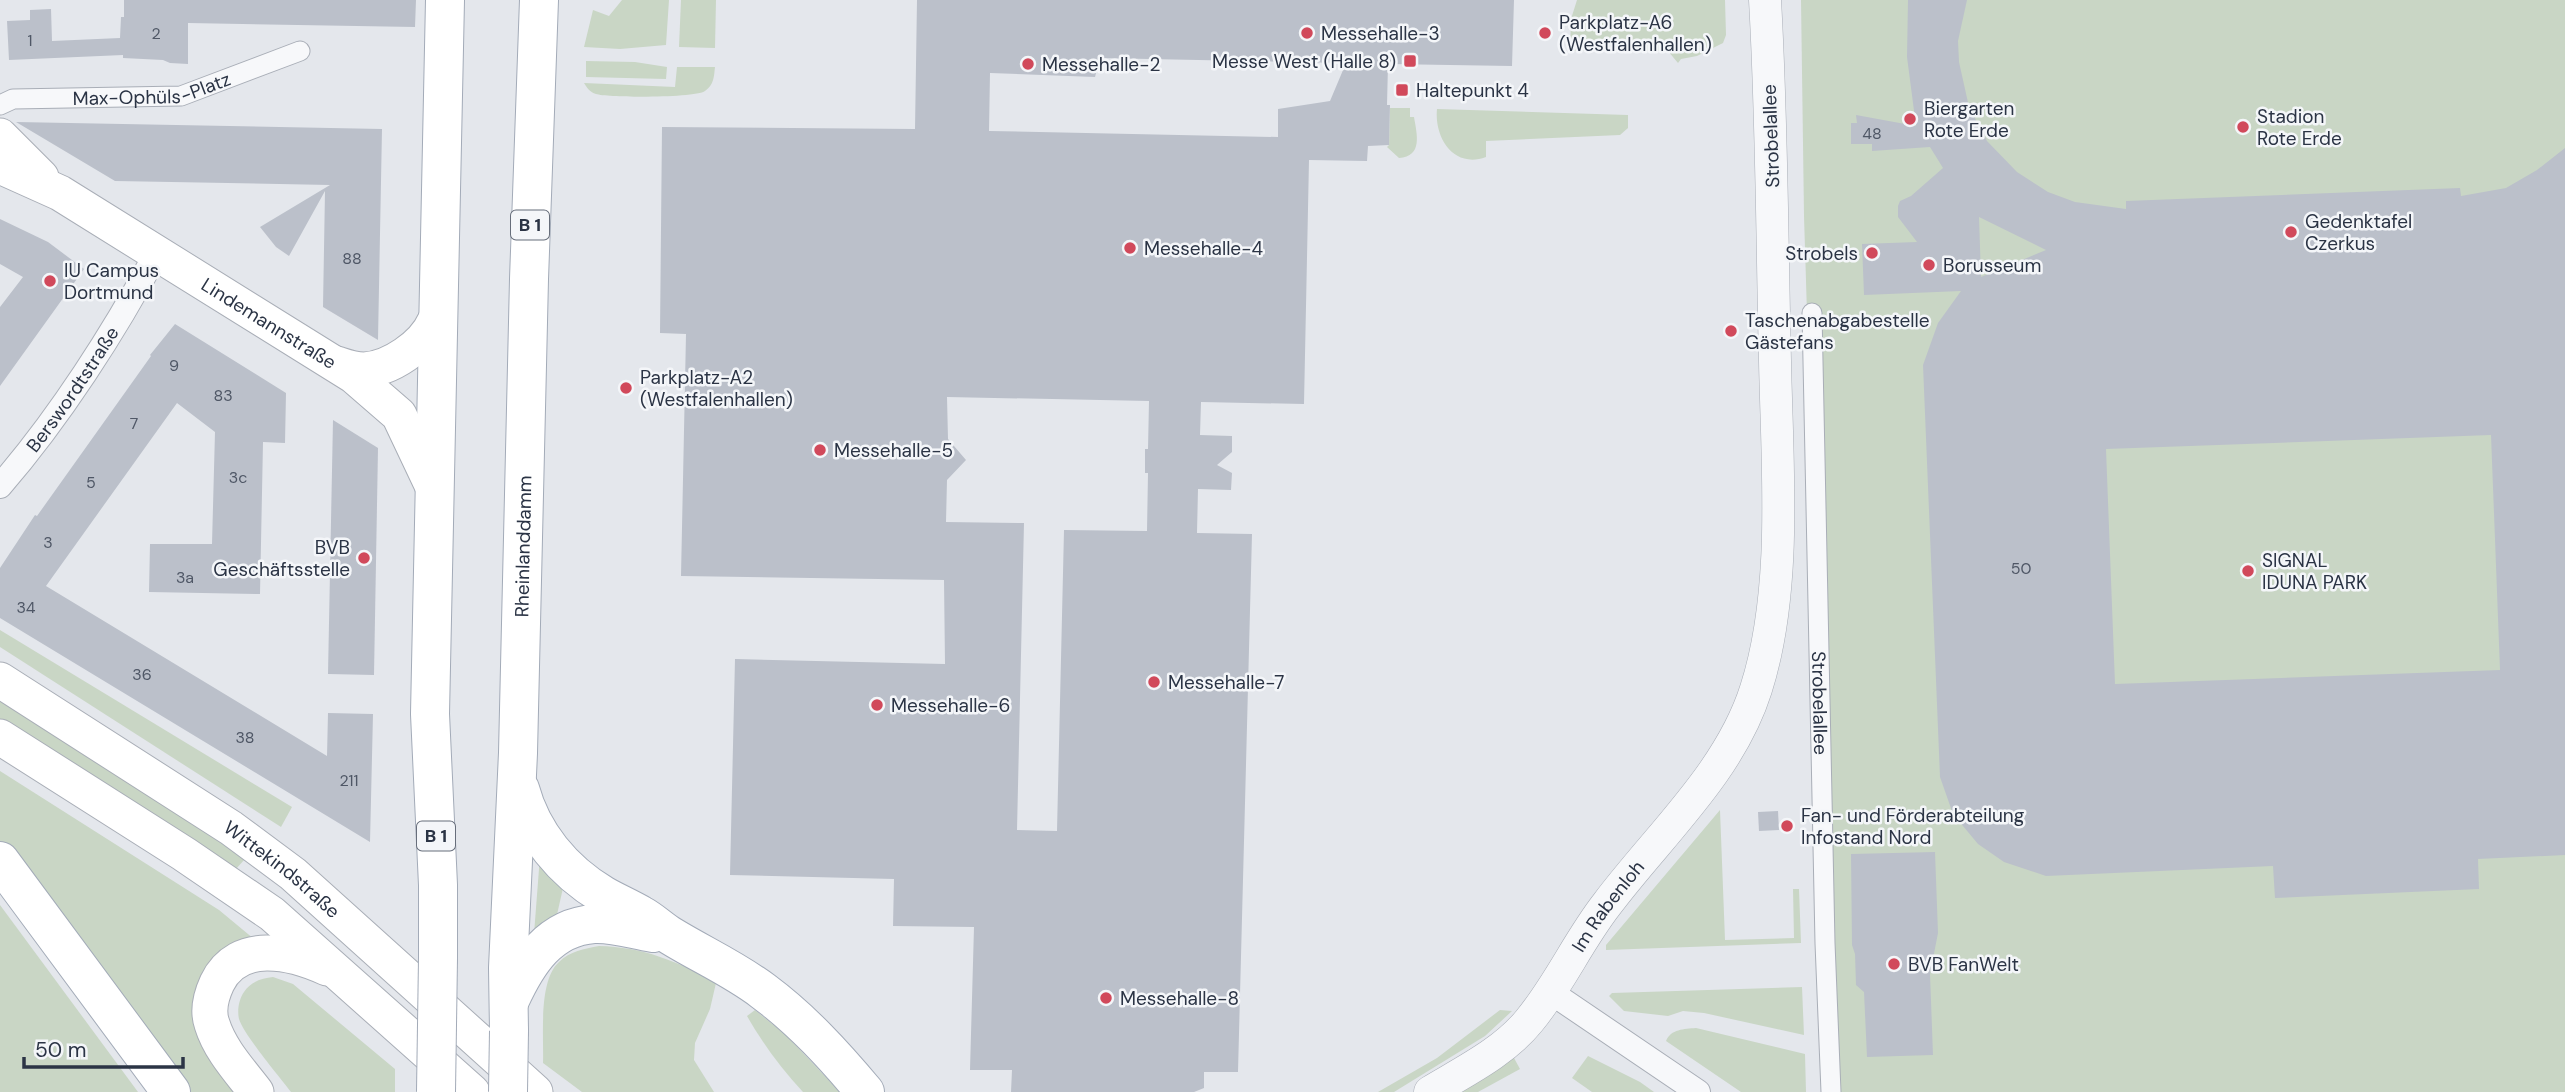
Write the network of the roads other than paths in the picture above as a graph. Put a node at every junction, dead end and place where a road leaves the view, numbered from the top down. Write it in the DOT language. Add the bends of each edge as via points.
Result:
graph roads {
  1 [pos="445,0"];
  2 [pos="539,0"];
  3 [pos="1765,0"];
  4 [pos="300,51"];
  5 [pos="0,105"];
  6 [pos="0,136"];
  7 [pos="0,166"];
  8 [pos="60,193"];
  9 [pos="157,252"];
  10 [pos="439,305"];
  11 [pos="1812,313"];
  12 [pos="337,364"];
  13 [pos="0,486"];
  14 [pos="435,491"];
  15 [pos="0,680"];
  16 [pos="1756,691"];
  17 [pos="0,737"];
  18 [pos="517,766"];
  19 [pos="0,861"];
  20 [pos="293,874"];
  21 [pos="272,914"];
  22 [pos="671,936"];
  23 [pos="342,975"];
  24 [pos="1549,991"];
  25 [pos="510,1015"];
  26 [pos="172,1092"];
  27 [pos="256,1092"];
  28 [pos="436,1092"];
  29 [pos="472,1092"];
  30 [pos="508,1092"];
  31 [pos="536,1092"];
  32 [pos="865,1092"];
  33 [pos="1430,1092"];
  34 [pos="1698,1092"];
  35 [pos="1831,1092"];
  1 -- 10 [label="main road, B 1"];
  2 -- 18 [label="main road, Rheinlanddamm / B 1"];
  3 -- 16 [label="street, Strobelallee" via="1772,129 1777,538 1771,628"];
  4 -- 5 [label="street, Max-Ophüls-Platz" via="181,96 13,99"];
  6 -- 8 [label="main road, Lindemannstraße"];
  7 -- 8 [label="main road, Lindemannstraße"];
  8 -- 9 [label="main road, Lindemannstraße"];
  9 -- 12 [label="main road, Lindemannstraße"];
  9 -- 13 [label="street, Berswordtstraße" via="102,345"];
  10 -- 12 [label="main road" via="436,321 419,343 392,363 364,370"];
  10 -- 14 [label="main road, B 1"];
  11 -- 35 [label="street, Strobelallee"];
  12 -- 14 [label="main road, Lindemannstraße" via="398,415"];
  14 -- 28 [label="main road, B 1, bridge" via="430,714 438,884"];
  15 -- 20 [label="main road, Wittekindstraße" via="231,828"];
  16 -- 24 [label="street, Im Rabenloh" via="1732,740 1687,809 1608,902"];
  17 -- 21 [label="main road"];
  18 -- 22 [label="main road, B 1" via="525,808 563,865"];
  18 -- 25 [label="main road, Rheinlanddamm / B 1" via="508,955"];
  19 -- 26 [label="main road"];
  20 -- 21 [label="main road" via="266,864 250,872 256,898"];
  20 -- 31 [label="main road, Wittekindstraße"];
  21 -- 23 [label="main road"];
  22 -- 25 [label="main road, B 1" via="593,924 548,941 521,976"];
  22 -- 32 [label="main road, B 1" via="724,964 796,1017"];
  23 -- 27 [label="main road" via="302,957 259,953 243,957 220,975 209,1012 212,1025 226,1053"];
  23 -- 29 [label="main road"];
  24 -- 33 [label="street, Im Rabenloh" via="1528,1023 1508,1040"];
  24 -- 34 [label="street"];
  25 -- 30 [label="main road, Rheinlanddamm / B 1, bridge"];
}
